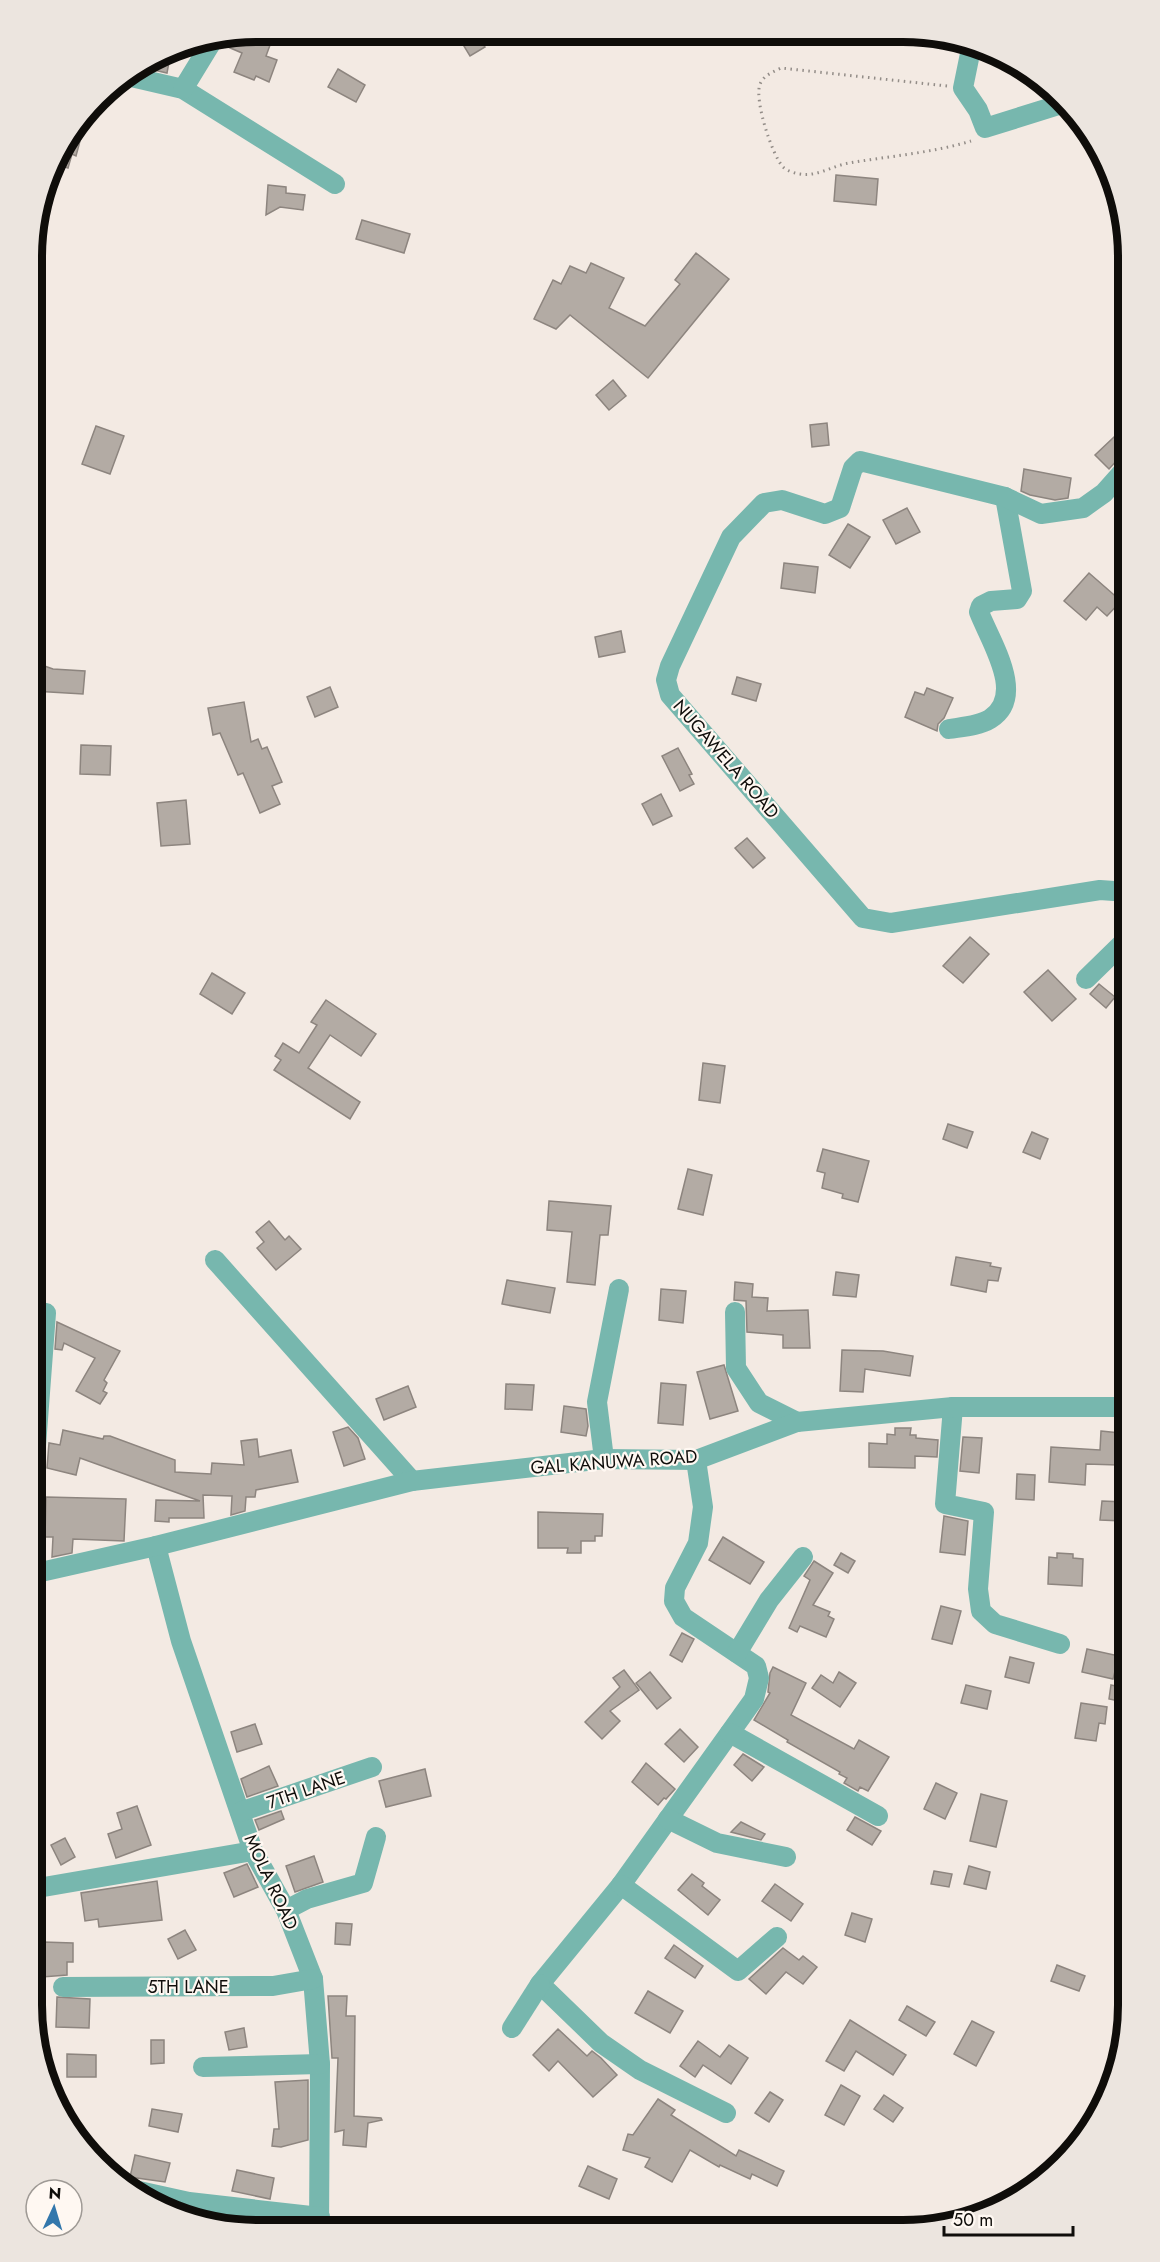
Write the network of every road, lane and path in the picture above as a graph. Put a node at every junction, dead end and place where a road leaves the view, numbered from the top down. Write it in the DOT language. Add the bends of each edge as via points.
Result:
graph roads {
  1 [pos="208,48"];
  2 [pos="970,53"];
  3 [pos="137,78"];
  4 [pos="963,88"];
  5 [pos="183,89"];
  6 [pos="1056,106"];
  7 [pos="985,128"];
  8 [pos="335,184"];
  9 [pos="1118,477"];
  10 [pos="1005,497"];
  11 [pos="949,729"];
  12 [pos="1118,891"];
  13 [pos="1118,948"];
  14 [pos="1086,979"];
  15 [pos="215,1260"];
  16 [pos="619,1289"];
  17 [pos="735,1312"];
  18 [pos="46,1313"];
  19 [pos="42,1366"];
  20 [pos="953,1407"];
  21 [pos="1118,1407"];
  22 [pos="797,1422"];
  23 [pos="604,1459"];
  24 [pos="696,1460"];
  25 [pos="412,1481"];
  26 [pos="156,1546"];
  27 [pos="803,1557"];
  28 [pos="42,1572"];
  29 [pos="1060,1644"];
  30 [pos="737,1653"];
  31 [pos="730,1734"];
  32 [pos="372,1767"];
  33 [pos="240,1812"];
  34 [pos="878,1816"];
  35 [pos="668,1819"];
  36 [pos="376,1837"];
  37 [pos="253,1851"];
  38 [pos="786,1857"];
  39 [pos="621,1885"];
  40 [pos="42,1888"];
  41 [pos="286,1910"];
  42 [pos="777,1937"];
  43 [pos="313,1980"];
  44 [pos="540,1984"];
  45 [pos="63,1987"];
  46 [pos="512,2028"];
  47 [pos="320,2064"];
  48 [pos="203,2067"];
  49 [pos="726,2113"];
  50 [pos="157,2195"];
  51 [pos="300,2220"];
  52 [pos="319,2220"];
  1 -- 5 [label="street"];
  2 -- 4 [label="street"];
  3 -- 5 [label="street"];
  4 -- 7 [label="street"];
  4 -- 7 [label="path" via="781,68 761,81 758,92 777,156 788,171 798,174 812,175 846,163 955,146 982,138"];
  5 -- 8 [label="street"];
  6 -- 7 [label="street"];
  9 -- 10 [label="street, NUGAWELA ROAD" via="1083,508 1041,514"];
  10 -- 11 [label="street" via="1022,591 1017,599 991,601 981,606 979,612 1007,682 1001,710 989,720"];
  10 -- 12 [label="street, NUGAWELA ROAD" via="860,461 853,468 840,508 825,514 782,500 764,503 731,537 670,666 666,680 670,695 863,918 891,922 1100,890"];
  13 -- 14 [label="street"];
  15 -- 25 [label="street"];
  16 -- 23 [label="street" via="597,1402"];
  17 -- 22 [label="street" via="736,1368 759,1403"];
  18 -- 19 [label="street"];
  20 -- 21 [label="street, GAL KANUWA ROAD"];
  20 -- 22 [label="street, GAL KANUWA ROAD"];
  20 -- 29 [label="street" via="945,1504 984,1512 978,1589 981,1611 995,1624"];
  22 -- 24 [label="street, GAL KANUWA ROAD"];
  23 -- 24 [label="street, GAL KANUWA ROAD"];
  23 -- 25 [label="street, GAL KANUWA ROAD"];
  24 -- 30 [label="street" via="703,1507 698,1543 675,1588 674,1601 683,1617"];
  25 -- 26 [label="street, GAL KANUWA ROAD"];
  26 -- 28 [label="street, GAL KANUWA ROAD"];
  26 -- 33 [label="street, MOLA ROAD" via="182,1641"];
  27 -- 30 [label="street" via="769,1600"];
  30 -- 31 [label="street" via="756,1666 759,1678 754,1699"];
  31 -- 34 [label="street"];
  31 -- 35 [label="street"];
  32 -- 33 [label="street, 7TH LANE"];
  33 -- 37 [label="street, MOLA ROAD"];
  35 -- 38 [label="street" via="717,1843"];
  35 -- 39 [label="street"];
  36 -- 41 [label="street" via="363,1883 307,1899"];
  37 -- 40 [label="street"];
  37 -- 41 [label="street, MOLA ROAD"];
  39 -- 42 [label="street" via="738,1971"];
  39 -- 44 [label="street"];
  41 -- 43 [label="street, MOLA ROAD"];
  43 -- 45 [label="street, 5TH LANE" via="273,1986"];
  43 -- 47 [label="street, MOLA ROAD"];
  44 -- 46 [label="street"];
  44 -- 49 [label="street" via="602,2043 640,2070"];
  47 -- 48 [label="street"];
  47 -- 52 [label="street, MOLA ROAD"];
  50 -- 51 [label="street"];
}
